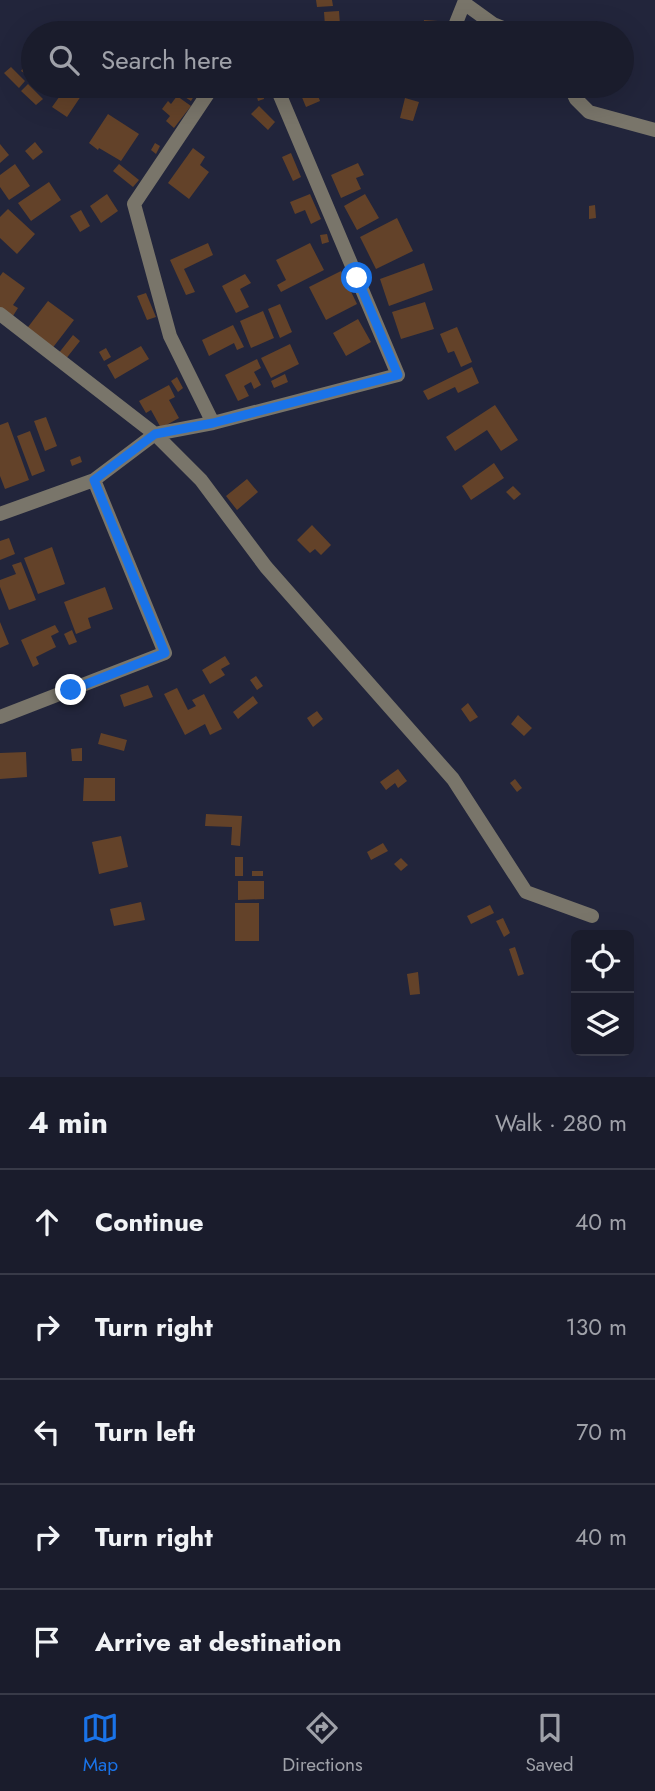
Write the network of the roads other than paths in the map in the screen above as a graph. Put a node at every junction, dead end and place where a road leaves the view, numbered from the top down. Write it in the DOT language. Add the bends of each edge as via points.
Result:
graph roads {
  1 [pos="464,1"];
  2 [pos="456,21"];
  3 [pos="490,21"];
  4 [pos="205,98"];
  5 [pos="281,98"];
  6 [pos="576,98"];
  7 [pos="655,130"];
  8 [pos="0,314"];
  9 [pos="213,423"];
  10 [pos="155,434"];
  11 [pos="94,480"];
  12 [pos="0,514"];
  13 [pos="0,717"];
  14 [pos="592,916"];
  1 -- 2 [label="street"];
  1 -- 3 [label="street"];
  4 -- 9 [label="street" via="134,204 170,336"];
  5 -- 9 [label="street" via="398,375"];
  6 -- 7 [label="street" via="589,112"];
  8 -- 10 [label="street"];
  9 -- 10 [label="street"];
  10 -- 11 [label="street"];
  10 -- 14 [label="street" via="201,480 266,567 453,779 526,892"];
  11 -- 12 [label="street"];
  11 -- 13 [label="street" via="165,653"];
}
